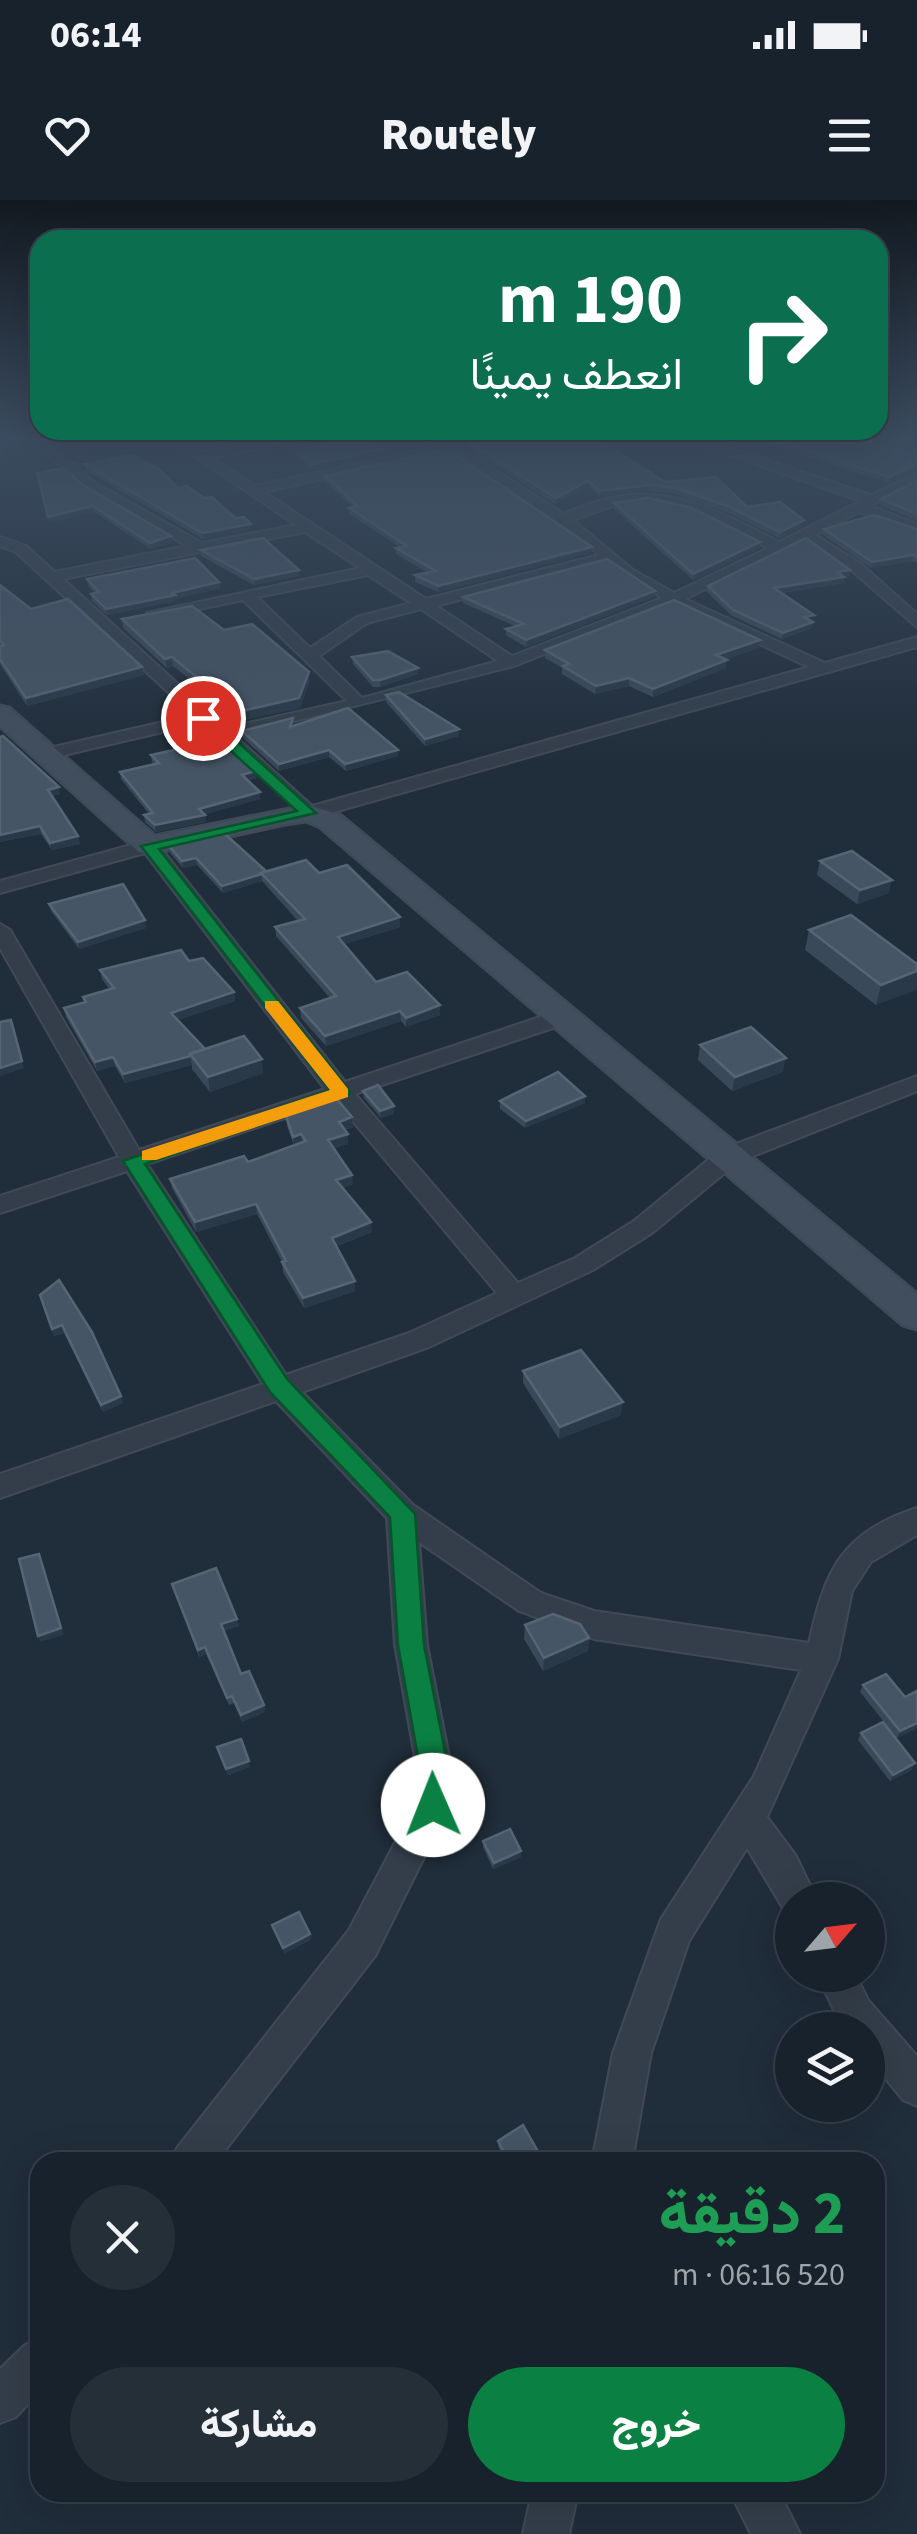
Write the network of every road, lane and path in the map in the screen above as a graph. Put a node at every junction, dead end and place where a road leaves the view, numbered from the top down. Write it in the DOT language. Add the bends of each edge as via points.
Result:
graph roads {
  1 [pos="18,547"];
  2 [pos="193,547"];
  3 [pos="332,547"];
  4 [pos="594,547"];
  5 [pos="776,547"];
  6 [pos="825,547"];
  7 [pos="607,558"];
  8 [pos="368,571"];
  9 [pos="53,577"];
  10 [pos="246,595"];
  11 [pos="670,597"];
  12 [pos="417,603"];
  13 [pos="140,616"];
  14 [pos="917,622"];
  15 [pos="917,642"];
  16 [pos="308,656"];
  17 [pos="510,662"];
  18 [pos="826,669"];
  19 [pos="358,704"];
  20 [pos="0,713"];
  21 [pos="203,718"];
  22 [pos="220,734"];
  23 [pos="47,754"];
  24 [pos="308,813"];
  25 [pos="149,846"];
  26 [pos="0,887"];
  27 [pos="0,930"];
  28 [pos="563,1017"];
  29 [pos="917,1083"];
  30 [pos="342,1093"];
  31 [pos="729,1156"];
  32 [pos="133,1161"];
  33 [pos="0,1205"];
  34 [pos="514,1296"];
  35 [pos="917,1314"];
  36 [pos="278,1386"];
  37 [pos="3,1477"];
  38 [pos="402,1514"];
  39 [pos="917,1520"];
  40 [pos="822,1659"];
  41 [pos="746,1817"];
  42 [pos="790,1882"];
  43 [pos="845,1992"];
  44 [pos="917,2086"];
  45 [pos="198,2152"];
  46 [pos="614,2152"];
  47 [pos="30,2370"];
  48 [pos="0,2401"];
  49 [pos="552,2502"];
  50 [pos="758,2502"];
  51 [pos="546,2534"];
  52 [pos="777,2534"];
  1 -- 9 [label="street"];
  2 -- 9 [label="street"];
  3 -- 8 [label="street"];
  4 -- 7 [label="street"];
  5 -- 11 [label="street"];
  6 -- 14 [label="street"];
  7 -- 11 [label="street"];
  7 -- 12 [label="street"];
  8 -- 10 [label="street"];
  8 -- 12 [label="street"];
  9 -- 21 [label="street" via="113,622"];
  10 -- 13 [label="street"];
  10 -- 16 [label="street"];
  11 -- 17 [label="street"];
  11 -- 18 [label="street"];
  12 -- 16 [label="street" via="362,620"];
  12 -- 17 [label="street"];
  15 -- 18 [label="street"];
  16 -- 19 [label="street"];
  17 -- 19 [label="street"];
  18 -- 24 [label="street"];
  19 -- 22 [label="street"];
  20 -- 23 [label="street"];
  21 -- 22 [label="street"];
  21 -- 23 [label="street"];
  22 -- 24 [label="street"];
  23 -- 25 [label="street"];
  24 -- 25 [label="street"];
  24 -- 28 [label="street" via="330,822"];
  25 -- 26 [label="street"];
  25 -- 30 [label="street"];
  27 -- 32 [label="street"];
  28 -- 30 [label="street"];
  28 -- 31 [label="street"];
  29 -- 31 [label="street"];
  30 -- 32 [label="street"];
  30 -- 34 [label="street"];
  31 -- 34 [label="street" via="643,1228"];
  31 -- 35 [label="street"];
  32 -- 33 [label="street"];
  32 -- 36 [label="street"];
  34 -- 36 [label="street" via="418,1340"];
  36 -- 37 [label="street"];
  36 -- 38 [label="street"];
  38 -- 40 [label="street" via="530,1602 594,1625"];
  38 -- 45 [label="street" via="433,1805 362,1943"];
  39 -- 40 [label="street" via="860,1553 836,1588"];
  40 -- 41 [label="street"];
  41 -- 42 [label="street"];
  41 -- 46 [label="street" via="674,1932 632,2053"];
  43 -- 44 [label="street"];
  47 -- 48 [label="street"];
  49 -- 51 [label="street"];
  50 -- 52 [label="street"];
}
